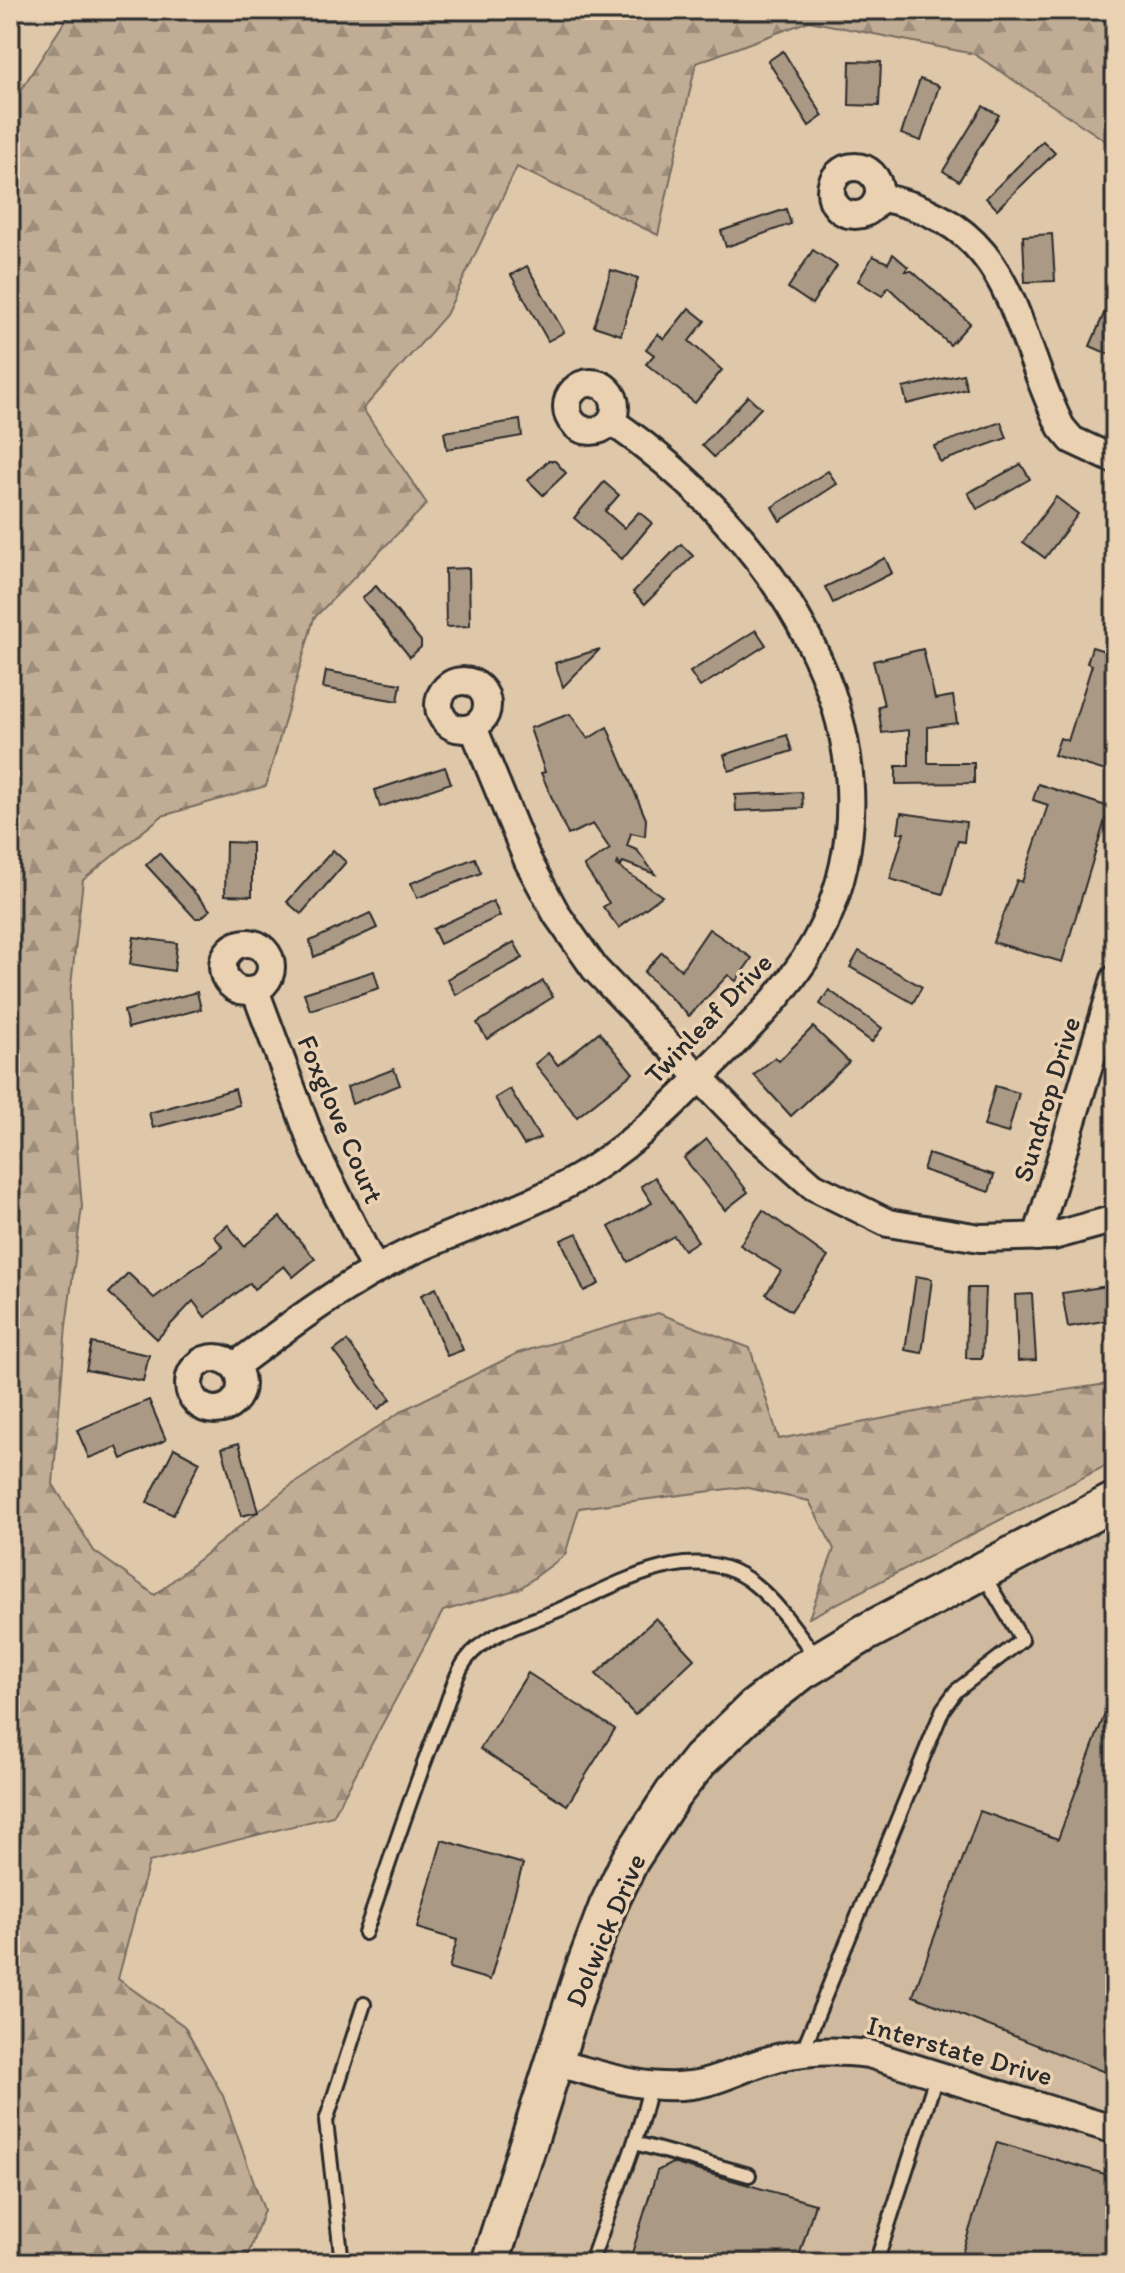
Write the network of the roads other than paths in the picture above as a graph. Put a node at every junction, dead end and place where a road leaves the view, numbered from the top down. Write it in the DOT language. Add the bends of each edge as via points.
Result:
graph roads {
  1 [pos="879,197"];
  2 [pos="611,421"];
  3 [pos="1115,460"];
  4 [pos="473,727"];
  5 [pos="1115,979"];
  6 [pos="255,990"];
  7 [pos="700,1078"];
  8 [pos="1115,1219"];
  9 [pos="1037,1237"];
  10 [pos="375,1270"];
  11 [pos="235,1366"];
  12 [pos="1115,1501"];
  13 [pos="981,1571"];
  14 [pos="819,1660"];
  15 [pos="365,1933"];
  16 [pos="364,2004"];
  17 [pos="802,2053"];
  18 [pos="553,2062"];
  19 [pos="937,2074"];
  20 [pos="650,2086"];
  21 [pos="1115,2130"];
  22 [pos="635,2143"];
  23 [pos="749,2175"];
  24 [pos="342,2263"];
  25 [pos="490,2263"];
  26 [pos="591,2263"];
  27 [pos="876,2263"];
  1 -- 3 [label="street" via="906,202 970,236 996,266 1008,291 1061,427 1072,440"];
  2 -- 7 [label="street, Twinleaf Drive" via="699,493 749,545 821,665 845,740 852,813 823,927 795,977"];
  4 -- 7 [label="street" via="528,861 557,915 595,969"];
  5 -- 9 [label="street, Sundrop Drive"];
  6 -- 10 [label="street, Foxglove Court" via="315,1151"];
  7 -- 9 [label="street" via="813,1186 846,1205 888,1223 938,1234"];
  7 -- 10 [label="street, Twinleaf Drive" via="591,1171"];
  8 -- 9 [label="street"];
  10 -- 11 [label="street, Twinleaf Drive"];
  12 -- 13 [label="main road, Dolwick Drive"];
  13 -- 14 [label="main road, Dolwick Drive"];
  13 -- 17 [label="lane" via="1022,1640 956,1691 943,1709"];
  14 -- 15 [label="lane" via="752,1581 702,1564 670,1564 642,1574 487,1641 460,1673"];
  14 -- 18 [label="main road, Dolwick Drive" via="754,1708 673,1794 630,1860 608,1906"];
  16 -- 24 [label="lane" via="326,2121"];
  17 -- 19 [label="street, Interstate Drive" via="869,2054"];
  17 -- 20 [label="street, Interstate Drive" via="715,2080"];
  18 -- 20 [label="street, Interstate Drive"];
  18 -- 25 [label="main road, Dolwick Drive"];
  19 -- 21 [label="street, Interstate Drive"];
  19 -- 27 [label="lane"];
  20 -- 22 [label="lane"];
  22 -- 23 [label="lane"];
  22 -- 26 [label="lane"];
}
